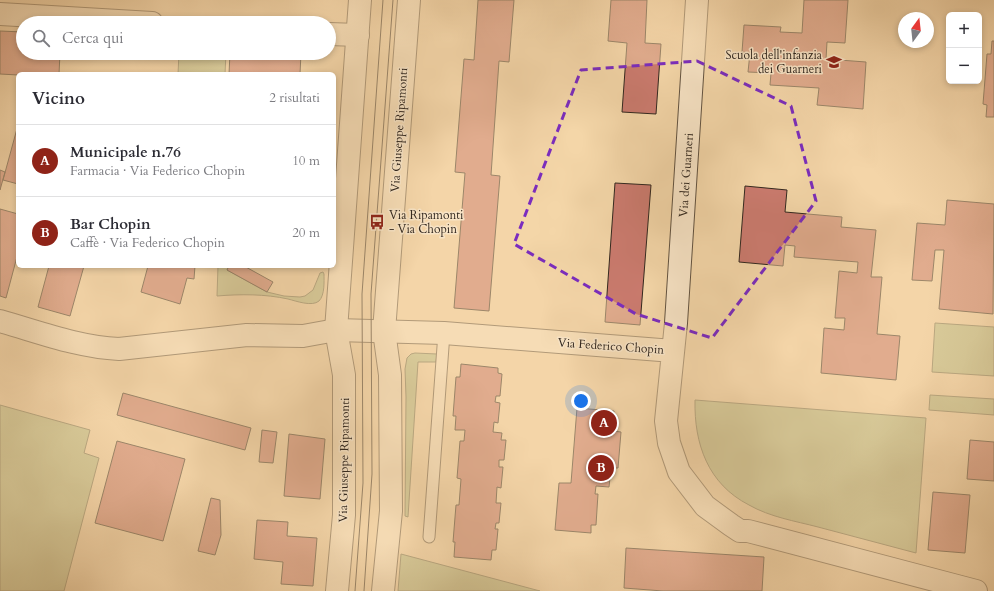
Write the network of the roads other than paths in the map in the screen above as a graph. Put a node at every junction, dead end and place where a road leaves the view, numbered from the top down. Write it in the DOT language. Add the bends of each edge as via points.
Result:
graph roads {
  1 [pos="360,0"];
  2 [pos="409,0"];
  3 [pos="697,0"];
  4 [pos="68,9"];
  5 [pos="0,14"];
  6 [pos="110,16"];
  7 [pos="336,34"];
  8 [pos="358,36"];
  9 [pos="0,321"];
  10 [pos="336,330"];
  11 [pos="384,331"];
  12 [pos="444,333"];
  13 [pos="673,351"];
  14 [pos="429,538"];
  15 [pos="337,591"];
  16 [pos="383,591"];
  17 [pos="976,591"];
  1 -- 8 [label="street, Via Giuseppe Ripamonti"];
  2 -- 11 [label="street, Via Giuseppe Ripamonti"];
  3 -- 13 [label="street, Via dei Guarneri"];
  4 -- 5 [label="street"];
  4 -- 6 [label="street"];
  7 -- 8 [label="street"];
  8 -- 10 [label="street, Via Giuseppe Ripamonti"];
  9 -- 10 [label="street" via="88,346 119,349 247,335 303,336"];
  10 -- 11 [label="street"];
  10 -- 15 [label="street, Via Giuseppe Ripamonti" via="344,375 344,515"];
  11 -- 12 [label="street, Via Federico Chopin"];
  11 -- 16 [label="street, Via Giuseppe Ripamonti" via="390,374 391,510"];
  12 -- 13 [label="street, Via Federico Chopin"];
  12 -- 14 [label="lane"];
  13 -- 17 [label="street, Via Federico Chopin" via="666,421 669,442 679,472 714,514 740,530"];
}
